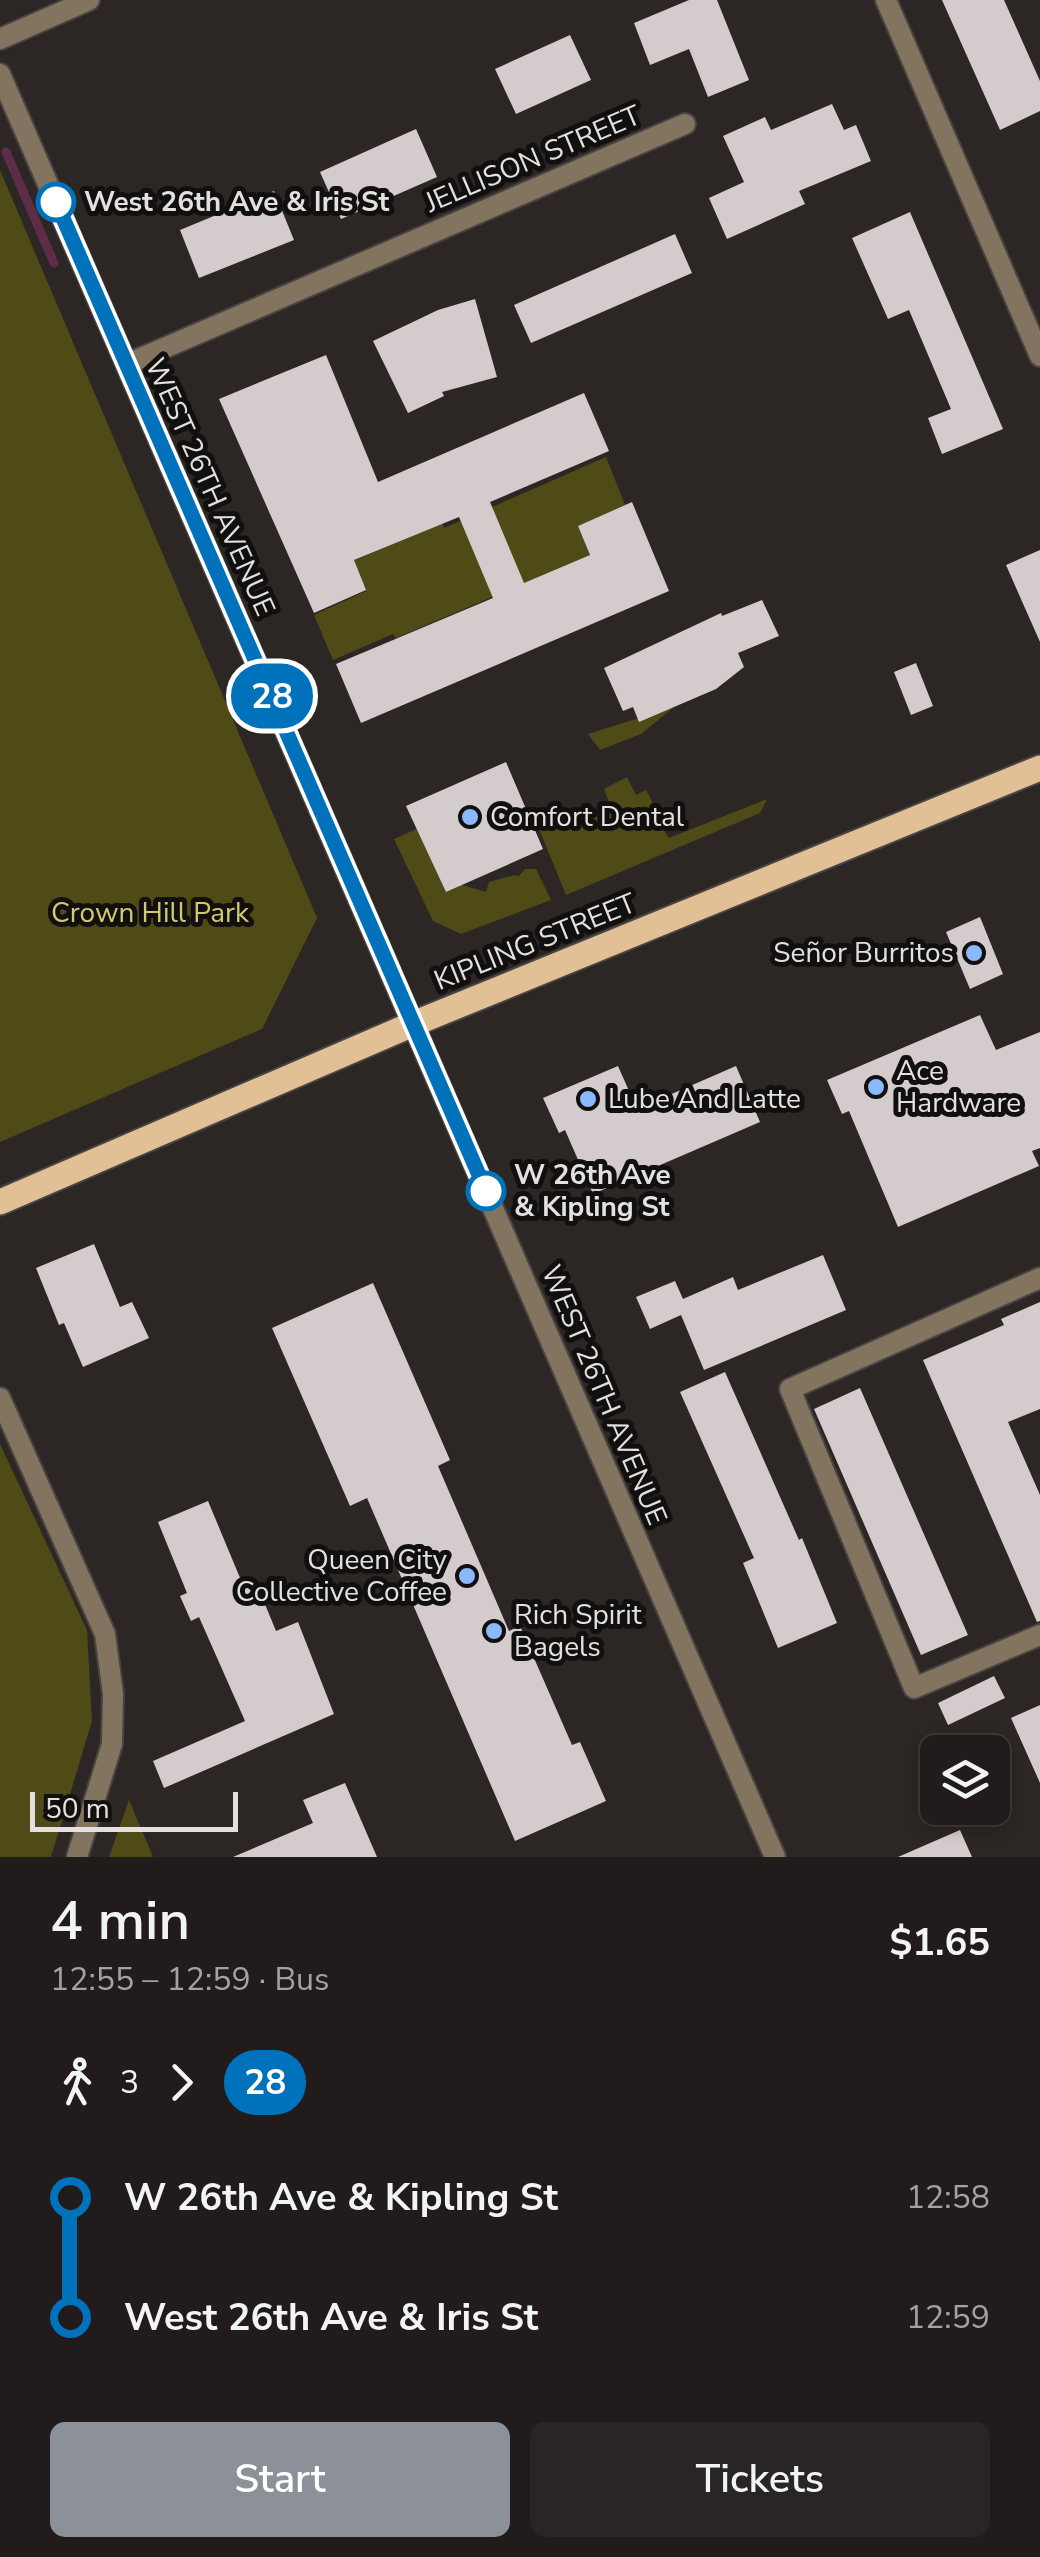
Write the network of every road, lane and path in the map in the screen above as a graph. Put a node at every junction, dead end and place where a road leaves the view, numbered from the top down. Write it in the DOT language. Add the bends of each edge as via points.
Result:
graph roads {
  1 [pos="89,0"];
  2 [pos="886,0"];
  3 [pos="0,39"];
  4 [pos="0,74"];
  5 [pos="685,124"];
  6 [pos="1040,356"];
  7 [pos="126,364"];
  8 [pos="1040,768"];
  9 [pos="414,1024"];
  10 [pos="0,1202"];
  11 [pos="1040,1278"];
  12 [pos="0,1398"];
  13 [pos="1040,1634"];
  14 [pos="77,1857"];
  15 [pos="775,1857"];
  1 -- 3 [label="street"];
  2 -- 6 [label="street"];
  4 -- 7 [label="street, WEST 26TH AVENUE"];
  5 -- 7 [label="street, JELLISON STREET"];
  7 -- 9 [label="street, WEST 26TH AVENUE"];
  8 -- 9 [label="main road, KIPLING STREET"];
  9 -- 10 [label="main road, KIPLING STREET"];
  9 -- 15 [label="street, WEST 26TH AVENUE"];
  11 -- 13 [label="street" via="790,1389 914,1688"];
  12 -- 14 [label="street" via="105,1634 112,1744"];
}
